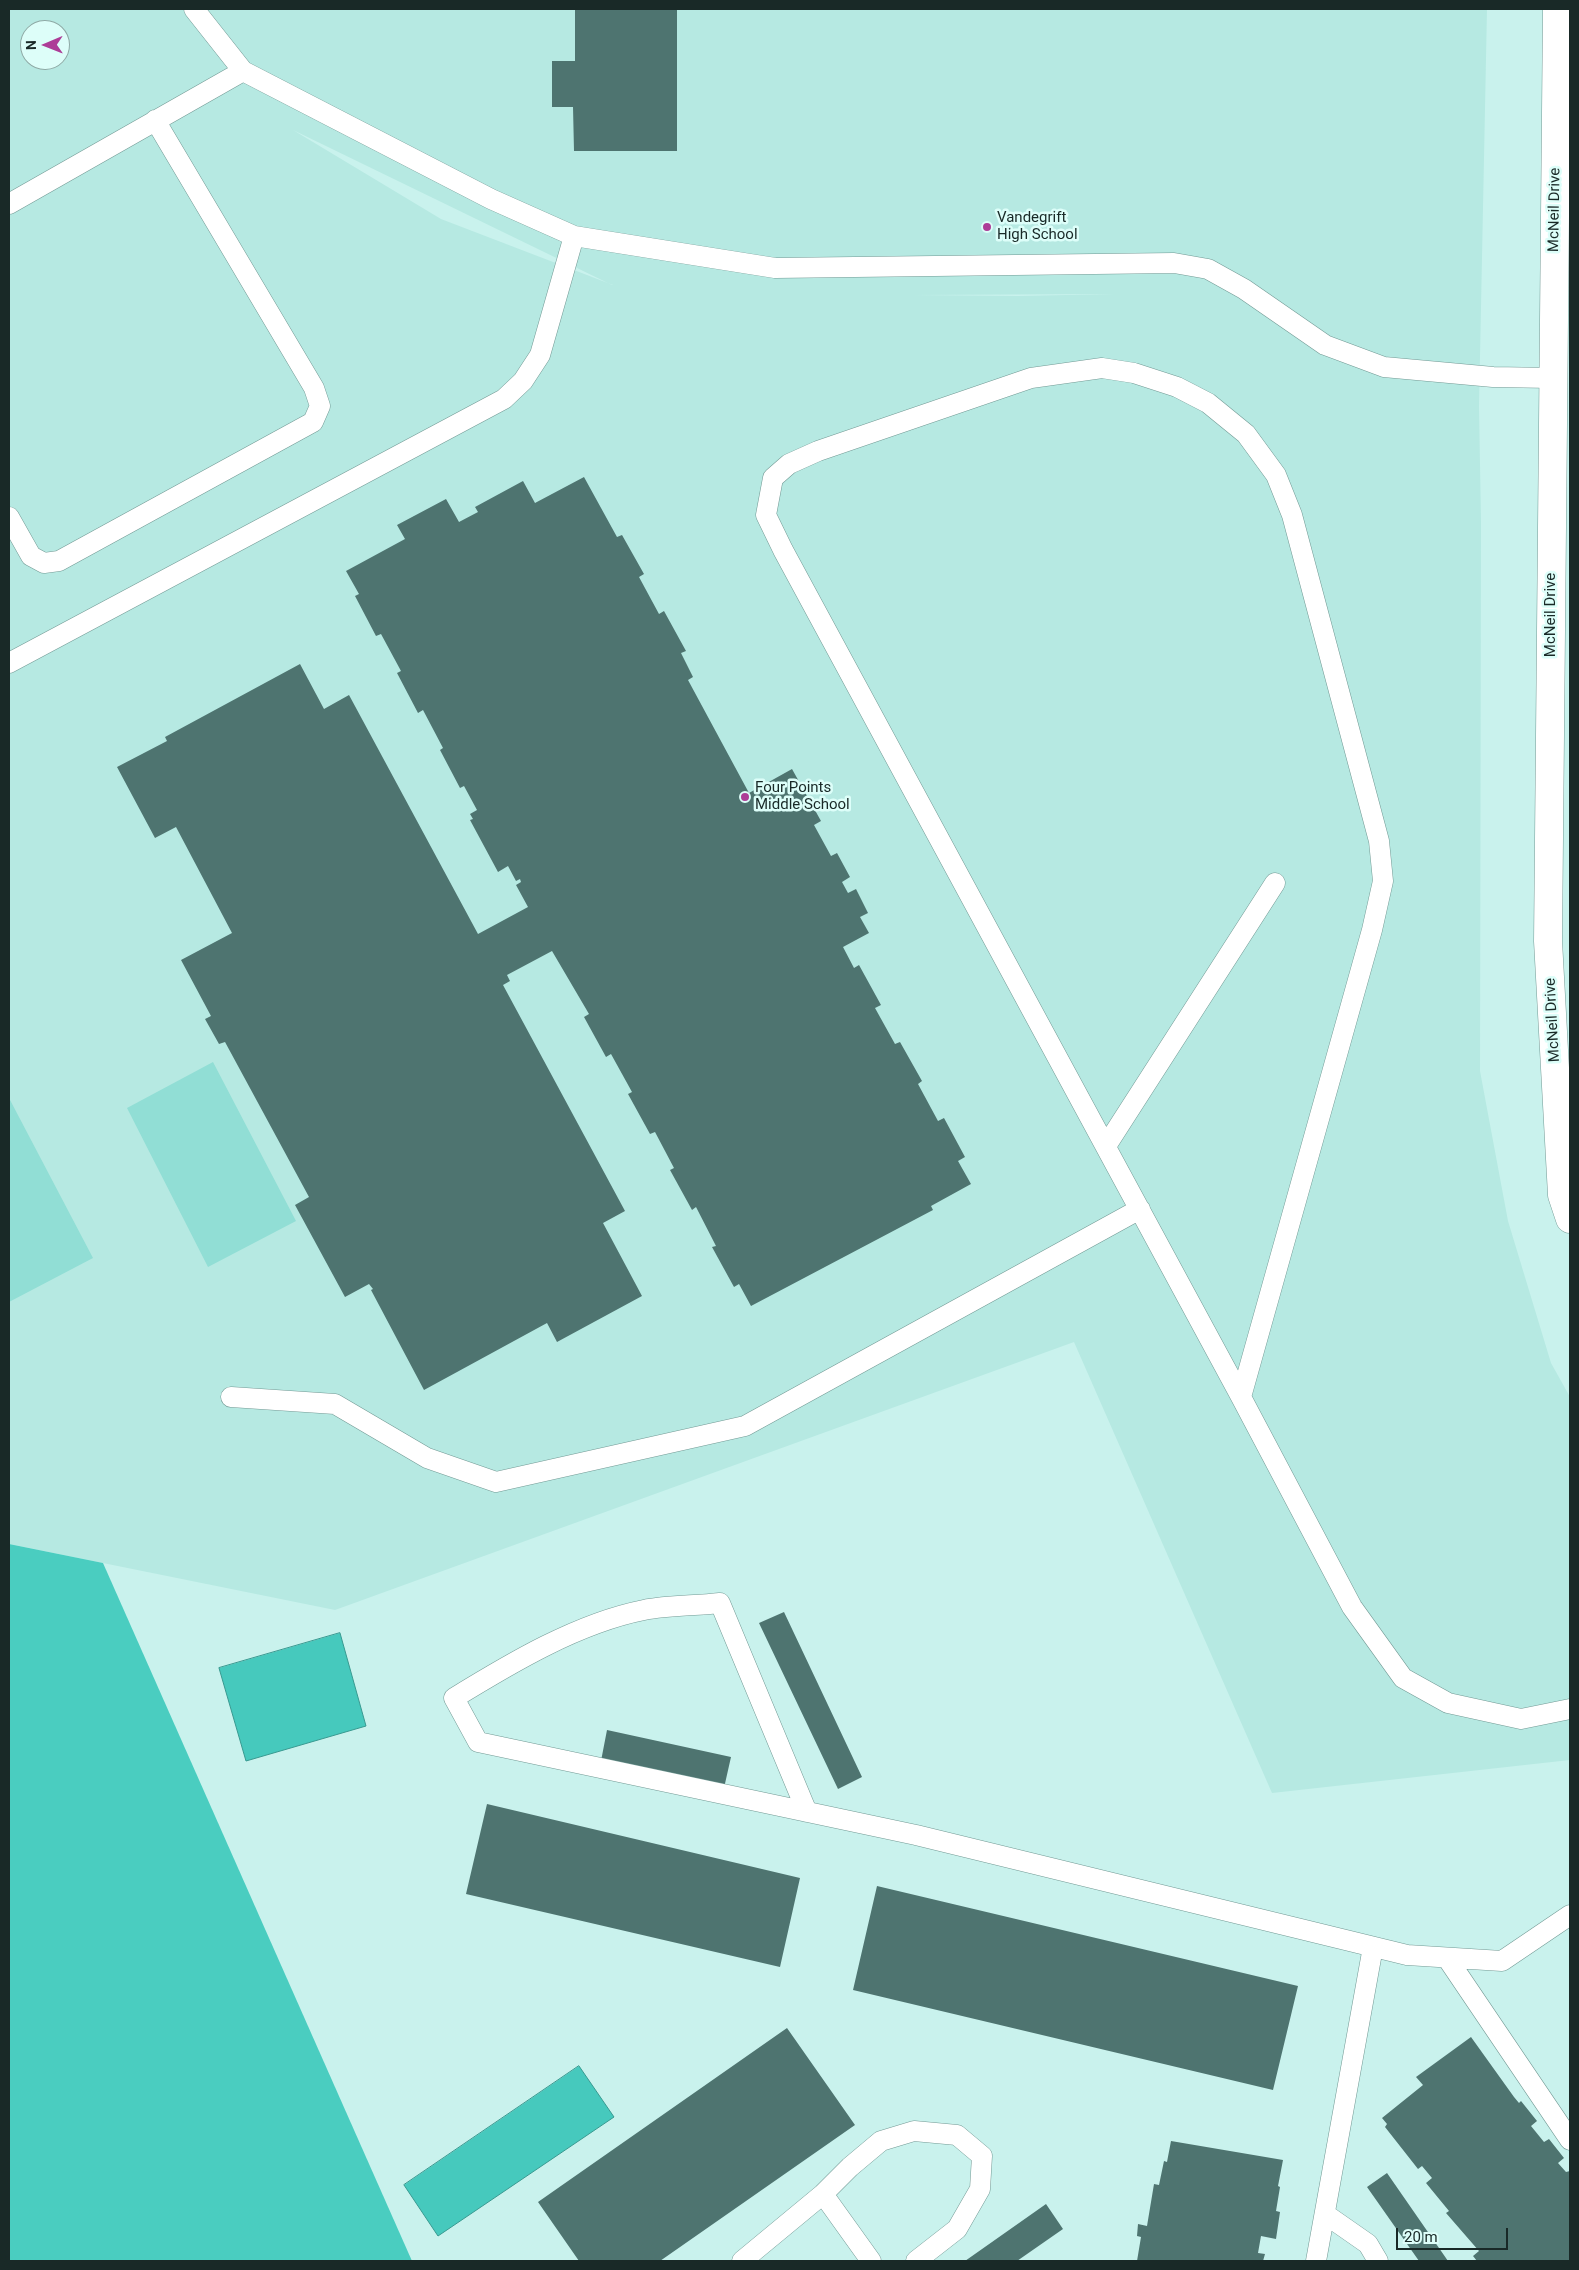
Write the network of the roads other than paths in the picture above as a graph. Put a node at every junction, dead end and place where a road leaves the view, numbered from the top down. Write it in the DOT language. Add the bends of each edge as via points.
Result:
graph roads {
  1 [pos="194,9"];
  2 [pos="1557,9"];
  3 [pos="243,71"];
  4 [pos="155,120"];
  5 [pos="9,204"];
  6 [pos="574,236"];
  7 [pos="1552,378"];
  8 [pos="9,517"];
  9 [pos="9,663"];
  10 [pos="1275,883"];
  11 [pos="1106,1146"];
  12 [pos="1140,1209"];
  13 [pos="1570,1219"];
  14 [pos="231,1397"];
  15 [pos="1241,1397"];
  16 [pos="1570,1709"];
  17 [pos="806,1812"];
  18 [pos="1570,1915"];
  19 [pos="1373,1947"];
  20 [pos="1447,1958"];
  21 [pos="1570,2140"];
  22 [pos="823,2194"];
  23 [pos="1325,2214"];
  24 [pos="742,2261"];
  25 [pos="871,2261"];
  26 [pos="916,2261"];
  27 [pos="1316,2261"];
  28 [pos="1378,2261"];
  1 -- 3 [label="lane"];
  2 -- 7 [label="street, McNeil Drive"];
  3 -- 4 [label="lane"];
  3 -- 6 [label="lane" via="491,199"];
  4 -- 5 [label="lane"];
  4 -- 8 [label="lane" via="314,388 320,406 313,422 59,561 44,563 31,556"];
  6 -- 7 [label="lane" via="775,268 1174,263 1208,269 1244,289 1325,345 1384,367 1493,377"];
  6 -- 9 [label="lane" via="540,355 523,381 504,399"];
  7 -- 13 [label="street, McNeil Drive" via="1548,941 1562,1195"];
  10 -- 11 [label="lane"];
  11 -- 12 [label="lane"];
  11 -- 15 [label="lane" via="766,515 773,478 789,464 818,451 1031,378 1102,368 1134,373 1177,386 1208,403 1246,434 1276,475 1292,515 1379,841 1384,881 1372,930"];
  12 -- 14 [label="lane" via="745,1426 496,1482 427,1458 335,1404"];
  12 -- 15 [label="lane"];
  15 -- 16 [label="lane" via="1352,1606 1403,1678 1448,1703 1521,1719"];
  17 -- 17 [label="lane" via="478,1742 454,1698 518,1658 612,1618 645,1610 720,1604"];
  17 -- 19 [label="lane" via="916,1835"];
  18 -- 20 [label="lane" via="1502,1961"];
  19 -- 20 [label="lane" via="1407,1956"];
  19 -- 23 [label="lane"];
  20 -- 21 [label="lane"];
  22 -- 24 [label="lane"];
  22 -- 25 [label="lane"];
  22 -- 26 [label="lane" via="881,2142 914,2131 957,2135 982,2156 980,2189 956,2229"];
  23 -- 27 [label="lane"];
  23 -- 28 [label="lane" via="1368,2244"];
}
